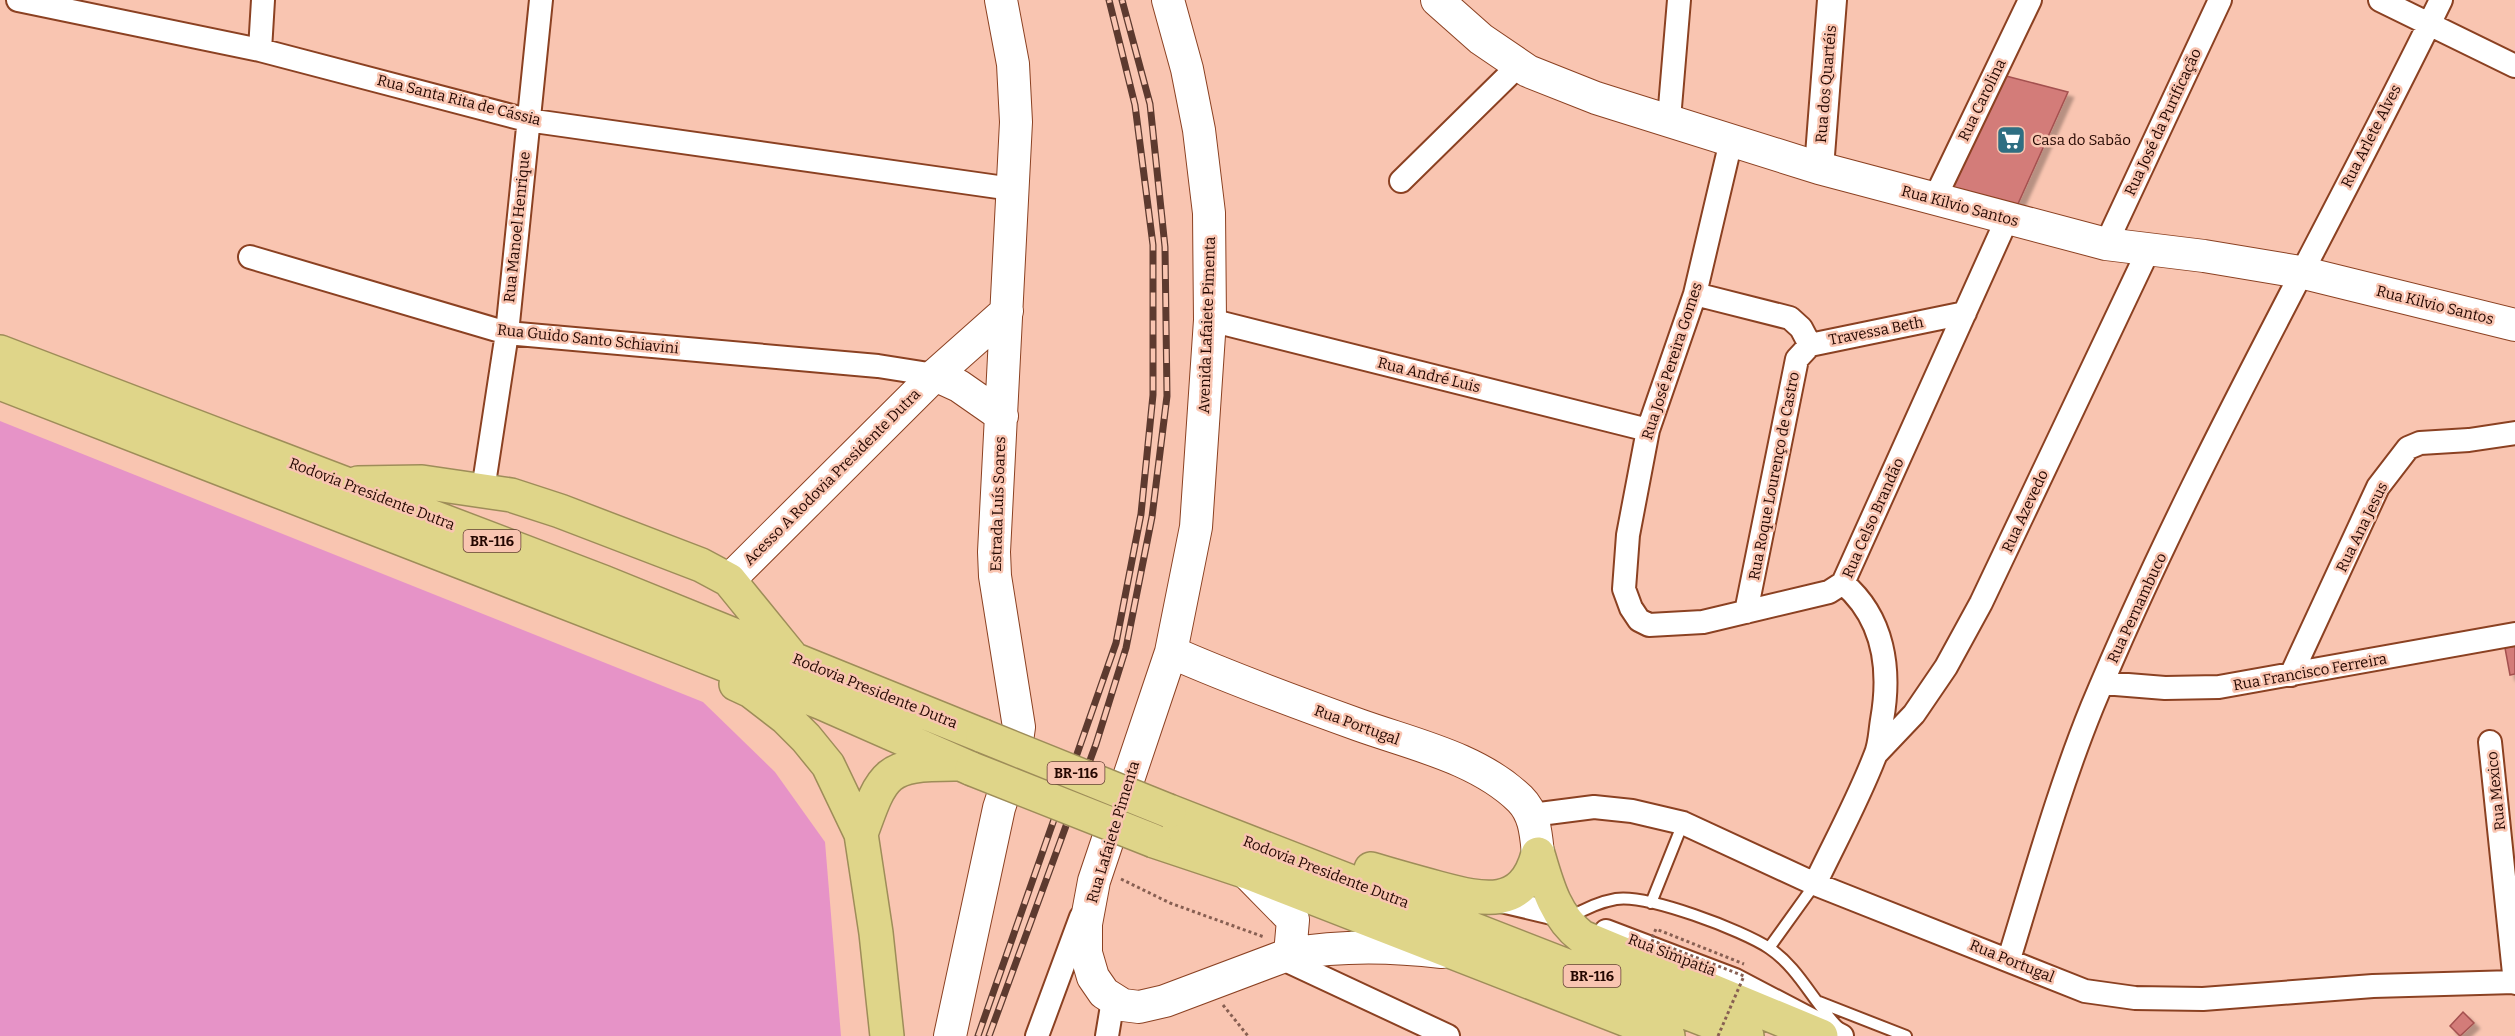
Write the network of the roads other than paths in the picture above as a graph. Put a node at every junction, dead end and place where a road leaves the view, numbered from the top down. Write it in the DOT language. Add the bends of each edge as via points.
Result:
graph roads {
  1 [pos="18,0"];
  2 [pos="263,0"];
  3 [pos="541,0"];
  4 [pos="1000,0"];
  5 [pos="1168,0"];
  6 [pos="1437,0"];
  7 [pos="1679,0"];
  8 [pos="1832,0"];
  9 [pos="2030,0"];
  10 [pos="2220,0"];
  11 [pos="2380,0"];
  12 [pos="2441,0"];
  13 [pos="2429,24"];
  14 [pos="260,50"];
  15 [pos="1518,66"];
  16 [pos="2515,66"];
  17 [pos="1669,119"];
  18 [pos="527,120"];
  19 [pos="1731,141"];
  20 [pos="1819,168"];
  21 [pos="1401,181"];
  22 [pos="1012,189"];
  23 [pos="1934,200"];
  24 [pos="2007,219"];
  25 [pos="2106,244"];
  26 [pos="2148,251"];
  27 [pos="250,257"];
  28 [pos="2300,272"];
  29 [pos="1695,294"];
  30 [pos="1007,311"];
  31 [pos="1965,313"];
  32 [pos="1210,320"];
  33 [pos="2515,325"];
  34 [pos="507,333"];
  35 [pos="1810,345"];
  36 [pos="0,352"];
  37 [pos="935,375"];
  38 [pos="0,383"];
  39 [pos="1002,416"];
  40 [pos="1648,430"];
  41 [pos="2515,434"];
  42 [pos="343,483"];
  43 [pos="483,490"];
  44 [pos="273,491"];
  45 [pos="729,580"];
  46 [pos="1843,583"];
  47 [pos="1746,612"];
  48 [pos="2515,634"];
  49 [pos="1171,652"];
  50 [pos="792,657"];
  51 [pos="2292,675"];
  52 [pos="2103,683"];
  53 [pos="2490,742"];
  54 [pos="1876,754"];
  55 [pos="966,766"];
  56 [pos="1532,815"];
  57 [pos="1683,823"];
  58 [pos="861,834"];
  59 [pos="1538,854"];
  60 [pos="1287,858"];
  61 [pos="1246,872"];
  62 [pos="1096,874"];
  63 [pos="1815,884"];
  64 [pos="1492,899"];
  65 [pos="1651,903"];
  66 [pos="1566,916"];
  67 [pos="1769,948"];
  68 [pos="1278,950"];
  69 [pos="1461,955"];
  70 [pos="2009,959"];
  71 [pos="2515,982"];
  72 [pos="1113,1000"];
  73 [pos="1818,1002"];
  74 [pos="1402,1013"];
  75 [pos="889,1034"];
  76 [pos="950,1036"];
  77 [pos="1037,1036"];
  78 [pos="1107,1036"];
  79 [pos="1404,1036"];
  80 [pos="1448,1036"];
  81 [pos="1668,1036"];
  82 [pos="1747,1036"];
  83 [pos="1821,1036"];
  84 [pos="1844,1036"];
  85 [pos="1906,1036"];
  1 -- 14 [label="street, Rua Santa Rita de Cássia"];
  2 -- 14 [label="street"];
  3 -- 18 [label="street, Rua Manoel Henrique"];
  4 -- 22 [label="main road, Estrada Luís Soares" via="1016,94"];
  5 -- 32 [label="main road, Avenida Lafaiete Pimenta" via="1186,69 1205,173"];
  6 -- 15 [label="main road, Rua Kilvio Santos"];
  7 -- 17 [label="street"];
  8 -- 20 [label="street, Rua dos Quartéis"];
  9 -- 23 [label="street, Rua Carolina"];
  10 -- 25 [label="street, Rua José da Purificação"];
  11 -- 13 [label="street"];
  12 -- 13 [label="street, Rua Arlete Alves"];
  13 -- 16 [label="street"];
  13 -- 28 [label="street, Rua Arlete Alves"];
  14 -- 18 [label="street, Rua Santa Rita de Cássia"];
  15 -- 17 [label="main road, Rua Kilvio Santos" via="1596,98"];
  15 -- 21 [label="street"];
  17 -- 19 [label="main road, Rua Kilvio Santos"];
  18 -- 22 [label="street, Rua Santa Rita de Cássia"];
  18 -- 34 [label="street, Rua Manoel Henrique"];
  19 -- 20 [label="main road, Rua Kilvio Santos"];
  19 -- 29 [label="street, Rua José Pereira Gomes"];
  20 -- 23 [label="main road, Rua Kilvio Santos"];
  22 -- 30 [label="main road, Estrada Luís Soares"];
  23 -- 24 [label="main road, Rua Kilvio Santos"];
  24 -- 25 [label="main road, Rua Kilvio Santos"];
  24 -- 31 [label="street, Rua Celso Brandão"];
  25 -- 26 [label="main road, Rua Kilvio Santos"];
  26 -- 28 [label="main road, Rua Kilvio Santos"];
  26 -- 54 [label="street, Rua Azevedo" via="1981,603 1946,667 1914,714"];
  27 -- 34 [label="street, Rua Guido Santo Schiavini"];
  28 -- 33 [label="main road, Rua Kilvio Santos"];
  28 -- 52 [label="street, Rua Pernambuco" via="2232,404"];
  29 -- 35 [label="street, Travessa Beth" via="1790,318"];
  29 -- 40 [label="street, Rua José Pereira Gomes"];
  30 -- 37 [label="main road, Acesso A Rodovia Presidente Dutra"];
  30 -- 39 [label="main road, Estrada Luís Soares"];
  31 -- 35 [label="street, Travessa Beth"];
  31 -- 46 [label="street, Rua Celso Brandão"];
  32 -- 40 [label="street, Rua André Luis"];
  32 -- 49 [label="main road, Avenida Lafaiete Pimenta" via="1196,527"];
  34 -- 37 [label="street, Rua Guido Santo Schiavini" via="878,366"];
  34 -- 43 [label="street, Rua Manoel Henrique"];
  35 -- 47 [label="street, Rua Roque Lourenço de Castro" via="1797,359"];
  36 -- 42 [label="highway, Rodovia Presidente Dutra / BR-116"];
  37 -- 39 [label="main road" via="959,386"];
  37 -- 45 [label="main road, Acesso A Rodovia Presidente Dutra"];
  38 -- 44 [label="highway, Rodovia Presidente Dutra / BR-116"];
  39 -- 76 [label="main road, Estrada Luís Soares" via="995,576 1019,727"];
  40 -- 47 [label="street, Rua José Pereira Gomes" via="1628,535 1624,589 1630,608 1649,625 1703,622"];
  41 -- 51 [label="street, Rua Ana Jesus" via="2420,442 2408,448 2378,487"];
  42 -- 43 [label="highway" via="422,482"];
  42 -- 50 [label="highway, Rodovia Presidente Dutra / BR-116"];
  43 -- 45 [label="highway" via="560,511 701,565"];
  44 -- 55 [label="highway, Rodovia Presidente Dutra / BR-116" via="386,531 801,694"];
  44 -- 58 [label="highway" via="403,552 751,691 786,718 828,765"];
  45 -- 50 [label="highway"];
  46 -- 47 [label="street, Rua José Pereira Gomes" via="1829,592"];
  46 -- 54 [label="street, Rua Celso Brandão" via="1872,616 1881,641 1887,674"];
  48 -- 51 [label="street, Rua Francisco Ferreira"];
  49 -- 56 [label="main road, Rua Portugal" via="1240,682 1458,761 1499,781"];
  49 -- 62 [label="main road, Rua Lafaiete Pimenta"];
  50 -- 60 [label="highway, Rodovia Presidente Dutra / BR-116, bridge"];
  51 -- 52 [label="street, Rua Francisco Ferreira" via="2219,687"];
  52 -- 70 [label="street, Rua Pernambuco"];
  53 -- 71 [label="street, Rua Mexico"];
  54 -- 63 [label="street, Rua Celso Brandão"];
  55 -- 58 [label="highway" via="916,764 896,771 874,797"];
  55 -- 61 [label="highway, Rodovia Presidente Dutra / BR-116, bridge" via="1154,841"];
  56 -- 57 [label="street, Rua Portugal" via="1594,807"];
  56 -- 59 [label="main road"];
  57 -- 63 [label="street, Rua Portugal"];
  57 -- 65 [label="lane"];
  58 -- 75 [label="highway"];
  59 -- 64 [label="highway" via="1528,879 1511,893"];
  59 -- 66 [label="highway" via="1552,901"];
  60 -- 64 [label="highway" via="1331,858"];
  60 -- 82 [label="highway, Rodovia Presidente Dutra / BR-116"];
  61 -- 68 [label="main road" via="1293,920"];
  61 -- 69 [label="highway, Rodovia Presidente Dutra / BR-116"];
  62 -- 72 [label="main road, Rua Lafaiete Pimenta" via="1086,924 1086,953 1093,977"];
  62 -- 77 [label="street"];
  63 -- 67 [label="lane"];
  63 -- 70 [label="street, Rua Portugal"];
  64 -- 66 [label="street, Rua Simpatia"];
  65 -- 66 [label="lane" via="1617,899"];
  65 -- 67 [label="lane"];
  66 -- 83 [label="highway" via="1572,929 1582,937"];
  66 -- 84 [label="street, Rua Simpatia" via="1736,980"];
  67 -- 73 [label="lane"];
  68 -- 69 [label="main road" via="1354,947"];
  68 -- 72 [label="main road" via="1208,984 1139,1007"];
  68 -- 74 [label="street"];
  69 -- 81 [label="highway, Rodovia Presidente Dutra / BR-116"];
  70 -- 71 [label="street, Rua Portugal" via="2085,991 2135,998 2203,999 2373,986"];
  72 -- 78 [label="street"];
  73 -- 84 [label="lane"];
  73 -- 85 [label="lane"];
  74 -- 79 [label="street"];
  74 -- 80 [label="street"];
}
